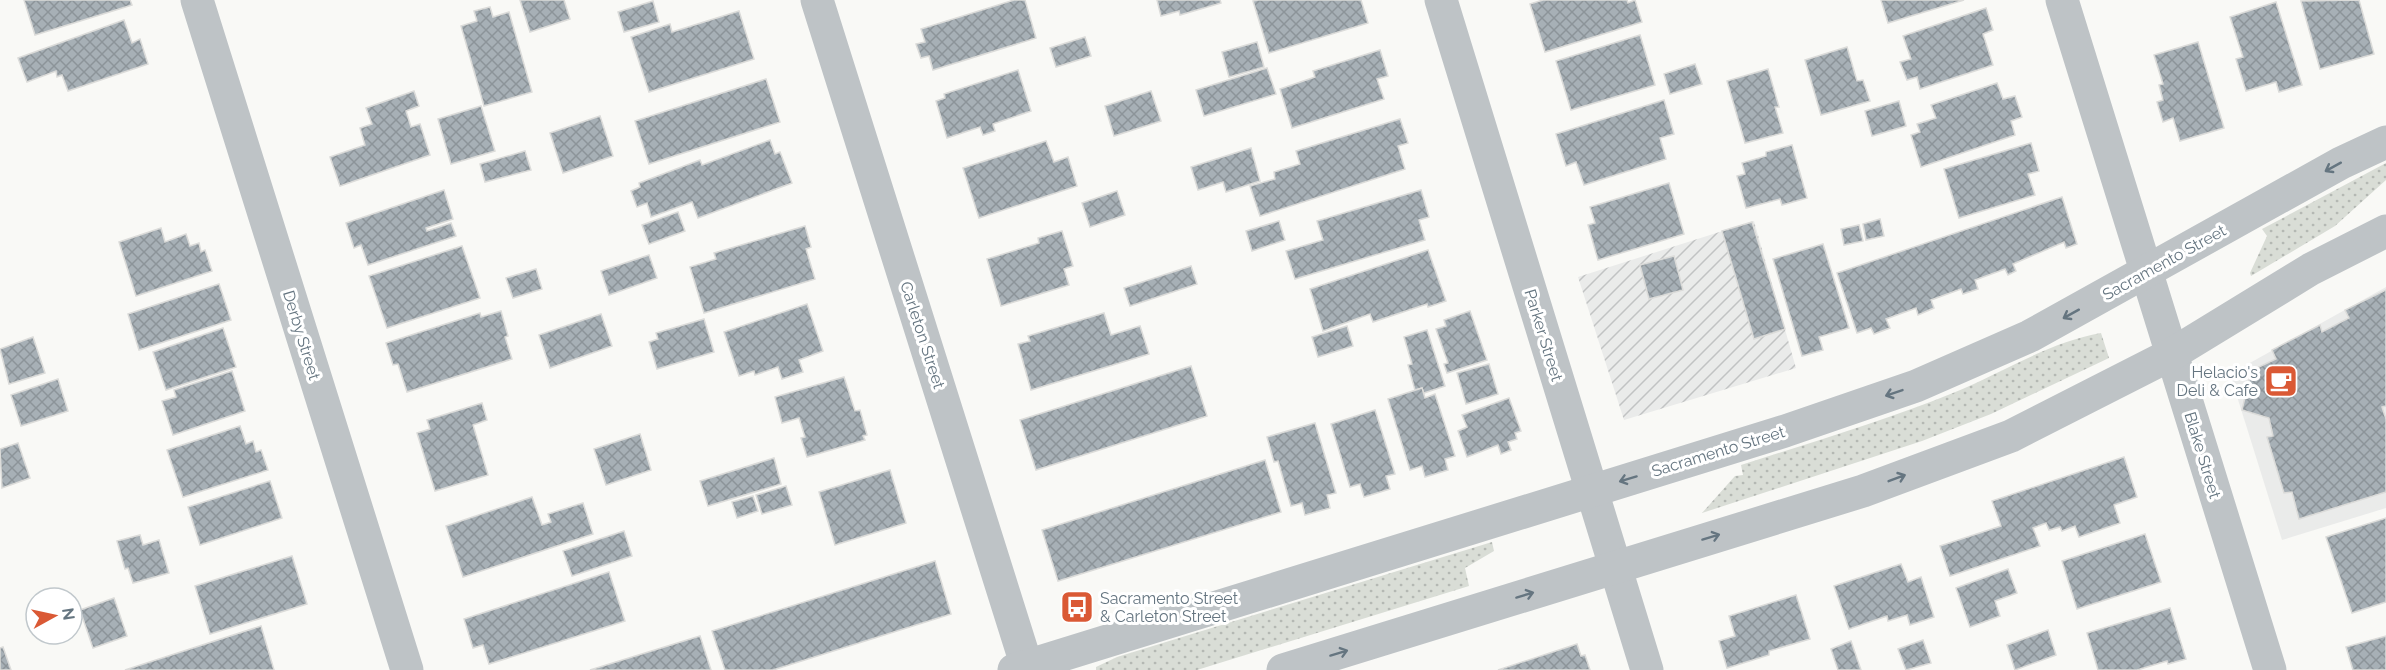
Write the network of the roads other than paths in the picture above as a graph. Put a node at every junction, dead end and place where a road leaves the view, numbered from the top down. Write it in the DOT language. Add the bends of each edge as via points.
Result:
graph roads {
  1 [pos="197,0"];
  2 [pos="817,0"];
  3 [pos="1441,0"];
  4 [pos="2062,0"];
  5 [pos="2386,142"];
  6 [pos="2386,231"];
  7 [pos="2147,272"];
  8 [pos="2172,354"];
  9 [pos="1593,490"];
  10 [pos="1615,567"];
  11 [pos="1023,669"];
  12 [pos="407,670"];
  13 [pos="1283,670"];
  14 [pos="1647,670"];
  15 [pos="2270,670"];
  1 -- 12 [label="street, Derby Street"];
  2 -- 11 [label="street, Carleton Street"];
  3 -- 9 [label="street, Parker Street"];
  4 -- 7 [label="street, Blake Street"];
  5 -- 7 [label="street, Sacramento Street, one-way" via="2341,163"];
  6 -- 8 [label="street" via="2311,269"];
  7 -- 8 [label="street, Blake Street"];
  7 -- 9 [label="street, Sacramento Street, one-way" via="2030,336 1916,386"];
  10 -- 8 [label="street, one-way" via="1863,491 1990,444"];
  8 -- 15 [label="street, Blake Street"];
  9 -- 10 [label="street, Parker Street"];
  9 -- 11 [label="street, Sacramento Street"];
  13 -- 10 [label="street, one-way"];
  10 -- 14 [label="street, Parker Street"];
}
